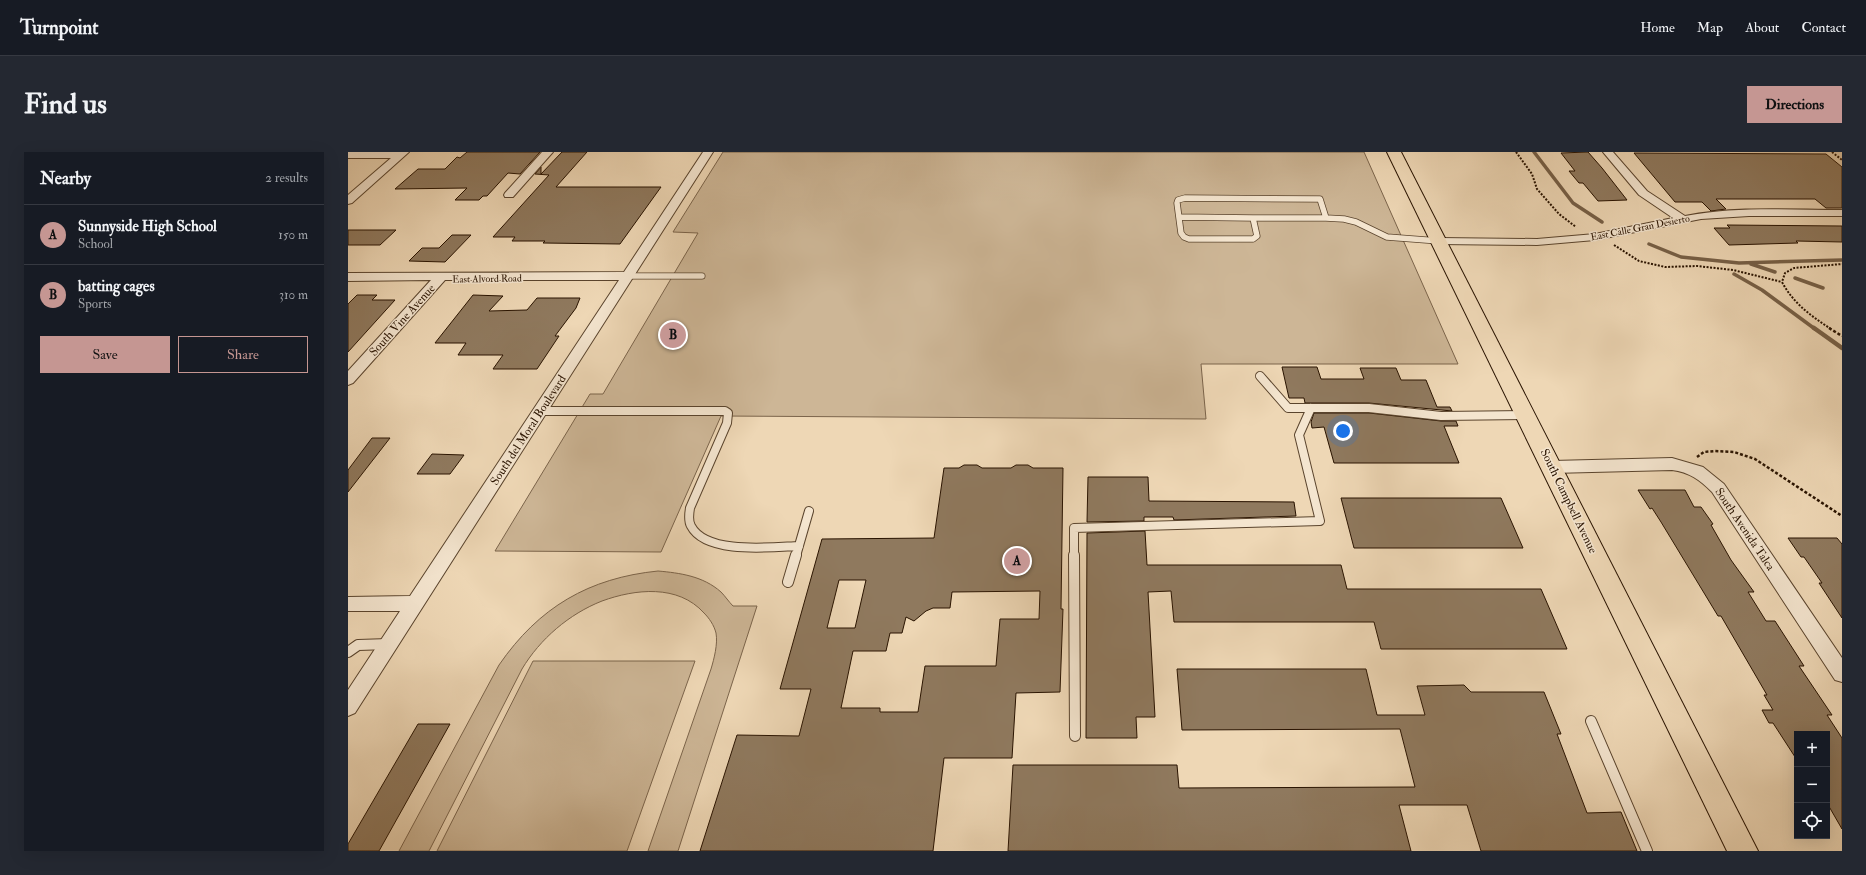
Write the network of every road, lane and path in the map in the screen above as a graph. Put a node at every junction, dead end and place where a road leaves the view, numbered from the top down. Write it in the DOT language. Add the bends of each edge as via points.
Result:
graph roads {
  1 [pos="548,152"];
  2 [pos="708,152"];
  3 [pos="1394,152"];
  4 [pos="1608,152"];
  5 [pos="1832,152"];
  6 [pos="403,154"];
  7 [pos="348,155"];
  8 [pos="1842,160"];
  9 [pos="510,194"];
  10 [pos="348,201"];
  11 [pos="1842,213"];
  12 [pos="1179,217"];
  13 [pos="1253,218"];
  14 [pos="1326,218"];
  15 [pos="1682,219"];
  16 [pos="1439,241"];
  17 [pos="1842,264"];
  18 [pos="627,276"];
  19 [pos="702,276"];
  20 [pos="348,278"];
  21 [pos="440,278"];
  22 [pos="1842,336"];
  23 [pos="1260,376"];
  24 [pos="348,380"];
  25 [pos="1311,408"];
  26 [pos="540,411"];
  27 [pos="1526,415"];
  28 [pos="1552,467"];
  29 [pos="1689,467"];
  30 [pos="809,511"];
  31 [pos="1842,516"];
  32 [pos="799,546"];
  33 [pos="788,582"];
  34 [pos="417,603"];
  35 [pos="348,604"];
  36 [pos="390,644"];
  37 [pos="348,652"];
  38 [pos="1842,674"];
  39 [pos="348,708"];
  40 [pos="1591,720"];
  41 [pos="1075,736"];
  42 [pos="1648,851"];
  43 [pos="1743,851"];
  1 -- 9 [label="street"];
  2 -- 18 [label="street, South del Moral Boulevard"];
  3 -- 16 [label="main road, South Campbell Avenue"];
  4 -- 15 [label="street" via="1642,193"];
  5 -- 8 [label="path"];
  6 -- 7 [label="street"];
  6 -- 10 [label="street"];
  11 -- 15 [label="street, East Calle Gran Desierto" via="1749,213"];
  12 -- 13 [label="lane"];
  12 -- 13 [label="lane" via="1181,233 1189,239 1253,239 1257,236"];
  12 -- 14 [label="lane" via="1177,203 1178,200 1185,198 1320,199"];
  13 -- 14 [label="lane"];
  14 -- 16 [label="lane" via="1344,218 1387,237"];
  15 -- 16 [label="street, East Calle Gran Desierto" via="1596,237 1565,240"];
  16 -- 27 [label="main road, South Campbell Avenue"];
  17 -- 22 [label="path" via="1794,268 1785,273 1782,282 1796,304"];
  18 -- 19 [label="lane"];
  18 -- 21 [label="street, East Alvord Road"];
  18 -- 26 [label="street, South del Moral Boulevard"];
  20 -- 21 [label="street, East Alvord Road"];
  21 -- 24 [label="street, South Vine Avenue"];
  23 -- 25 [label="lane" via="1288,408"];
  25 -- 27 [label="lane" via="1369,408 1441,416"];
  25 -- 41 [label="lane" via="1299,435 1320,521 1074,528"];
  26 -- 32 [label="lane" via="725,411 729,416 727,423 690,508 690,526 697,535 722,544"];
  26 -- 34 [label="street, South del Moral Boulevard"];
  27 -- 28 [label="main road, South Campbell Avenue"];
  28 -- 29 [label="street, South Avenida Talca" via="1672,464"];
  28 -- 43 [label="main road, South Campbell Avenue"];
  29 -- 31 [label="path" via="1704,452 1734,452 1755,459"];
  29 -- 38 [label="street, South Avenida Talca" via="1705,476 1718,488"];
  30 -- 32 [label="lane"];
  32 -- 33 [label="lane"];
  34 -- 35 [label="street"];
  34 -- 36 [label="street, South del Moral Boulevard"];
  36 -- 37 [label="lane" via="358,645"];
  36 -- 39 [label="street, South del Moral Boulevard"];
  40 -- 42 [label="lane"];
}
